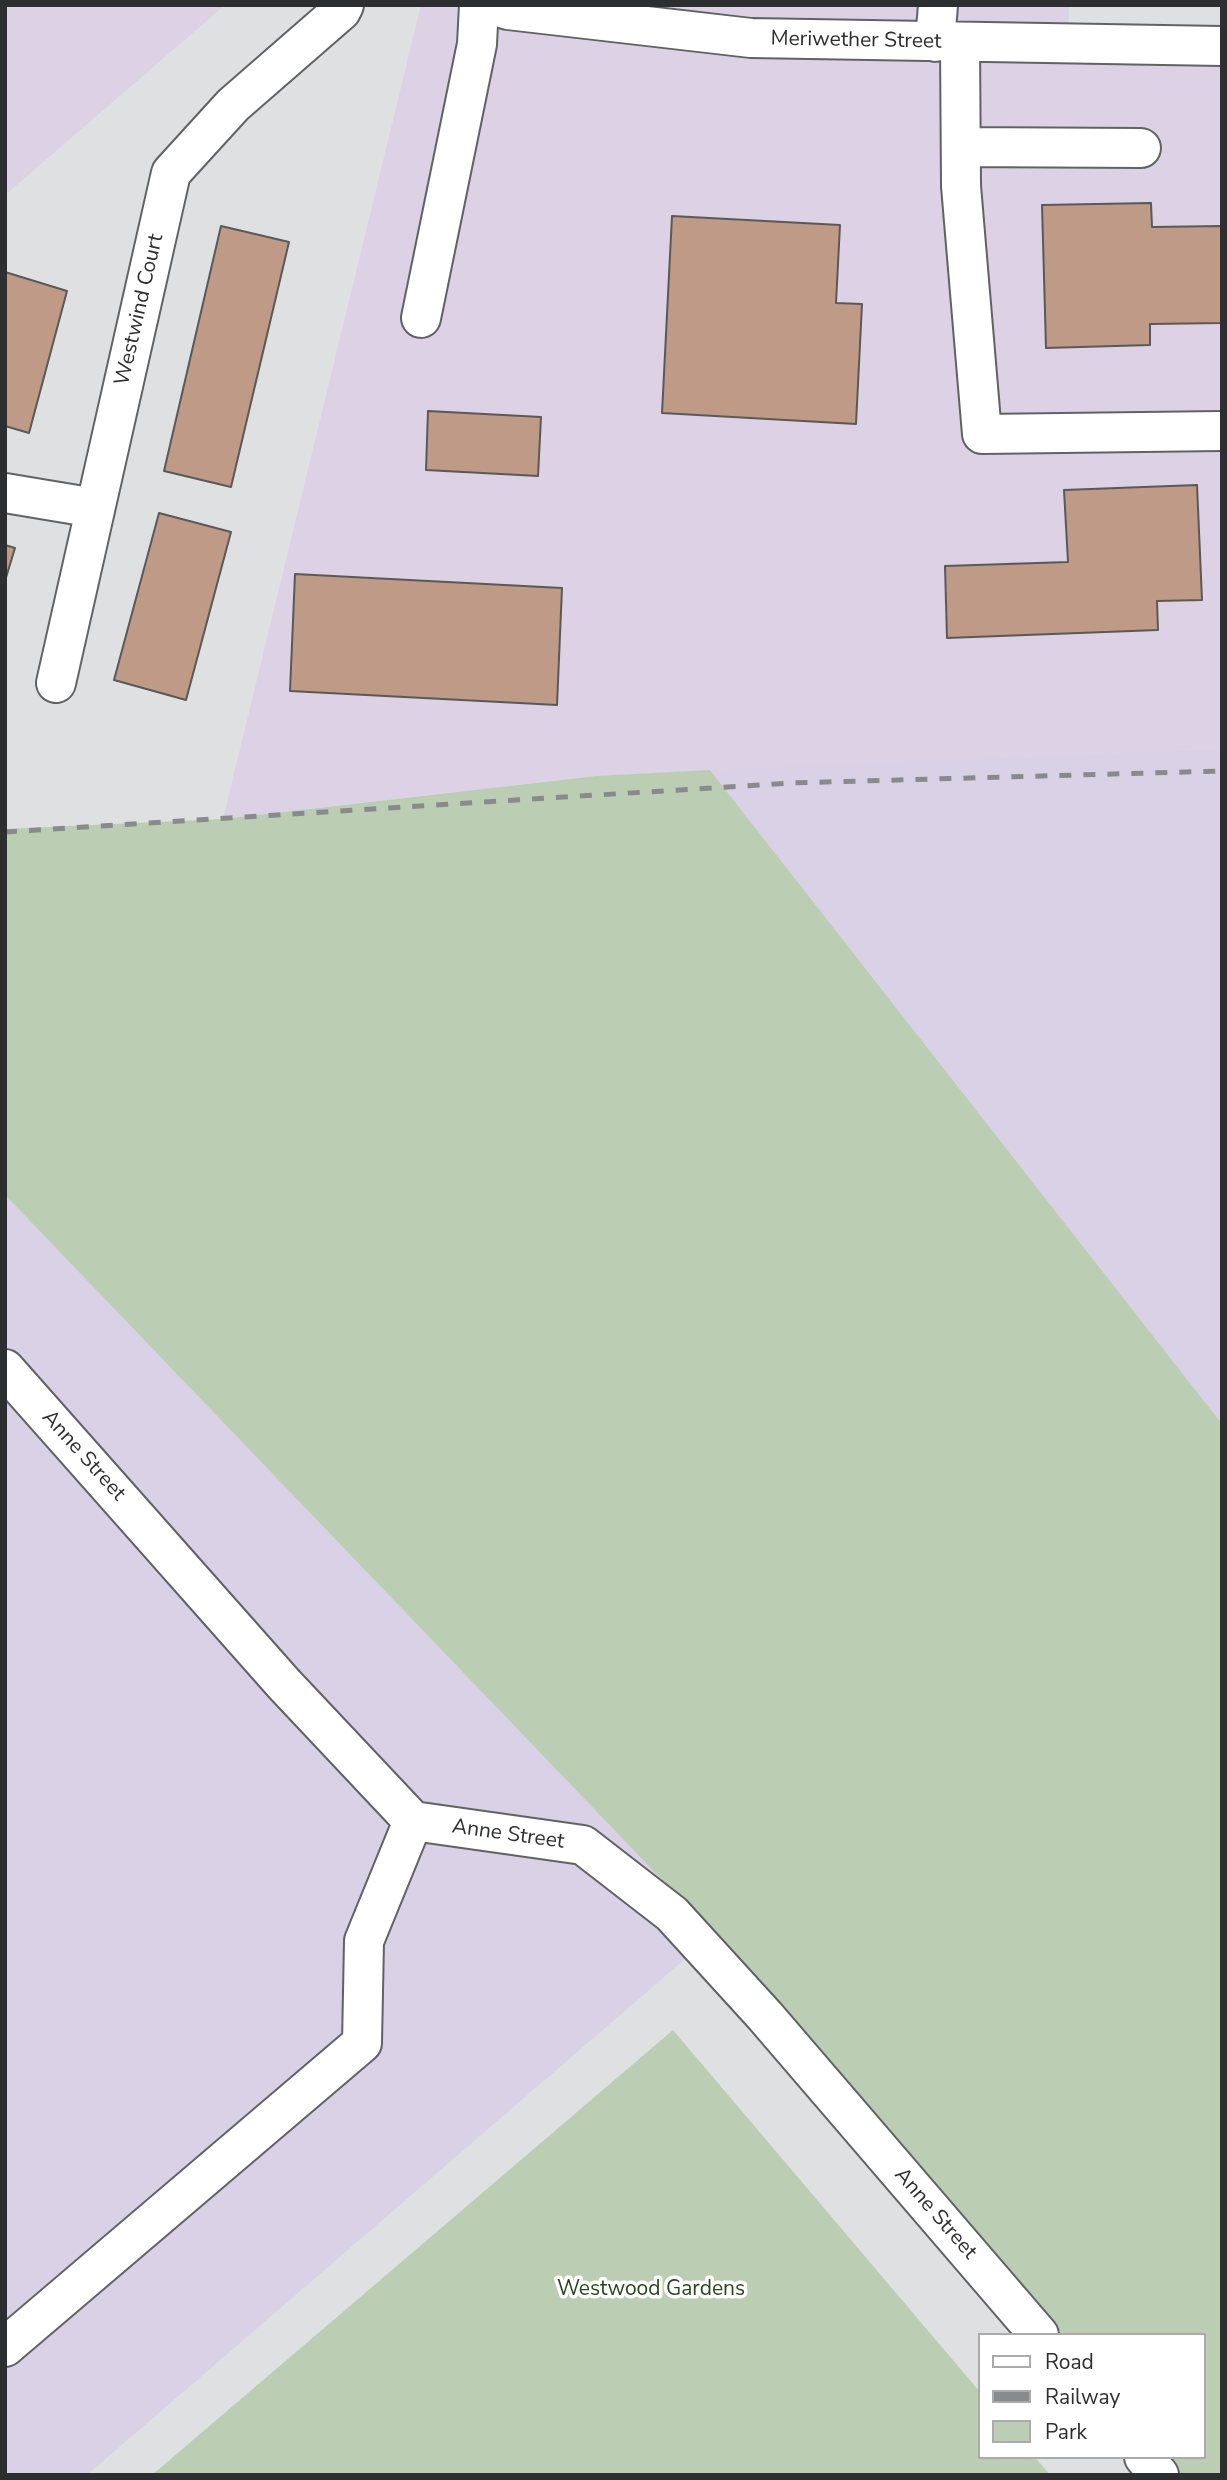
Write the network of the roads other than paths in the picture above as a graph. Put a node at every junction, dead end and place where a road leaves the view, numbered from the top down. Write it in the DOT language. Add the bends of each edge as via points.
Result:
graph roads {
  1 [pos="344,5"];
  2 [pos="479,5"];
  3 [pos="493,5"];
  4 [pos="944,30"];
  5 [pos="1222,46"];
  6 [pos="961,147"];
  7 [pos="1141,148"];
  8 [pos="421,318"];
  9 [pos="1222,431"];
  10 [pos="5,493"];
  11 [pos="95,508"];
  12 [pos="56,683"];
  13 [pos="5,1369"];
  14 [pos="412,1821"];
  15 [pos="1037,2333"];
  16 [pos="5,2347"];
  17 [pos="1146,2459"];
  18 [pos="1159,2475"];
  1 -- 11 [label="street, Westwind Court" via="233,105 171,173"];
  2 -- 8 [label="street" via="477,44"];
  3 -- 4 [label="street, Meriwether Street" via="751,38"];
  4 -- 5 [label="street, Meriwether Street"];
  4 -- 6 [label="street"];
  6 -- 7 [label="street"];
  6 -- 9 [label="street" via="982,434"];
  10 -- 11 [label="street"];
  11 -- 12 [label="street, Westwind Court"];
  13 -- 14 [label="street, Anne Street"];
  14 -- 15 [label="street, Anne Street" via="583,1846 672,1914"];
  14 -- 16 [label="street" via="364,1941 362,2043"];
  17 -- 18 [label="street"];
}
